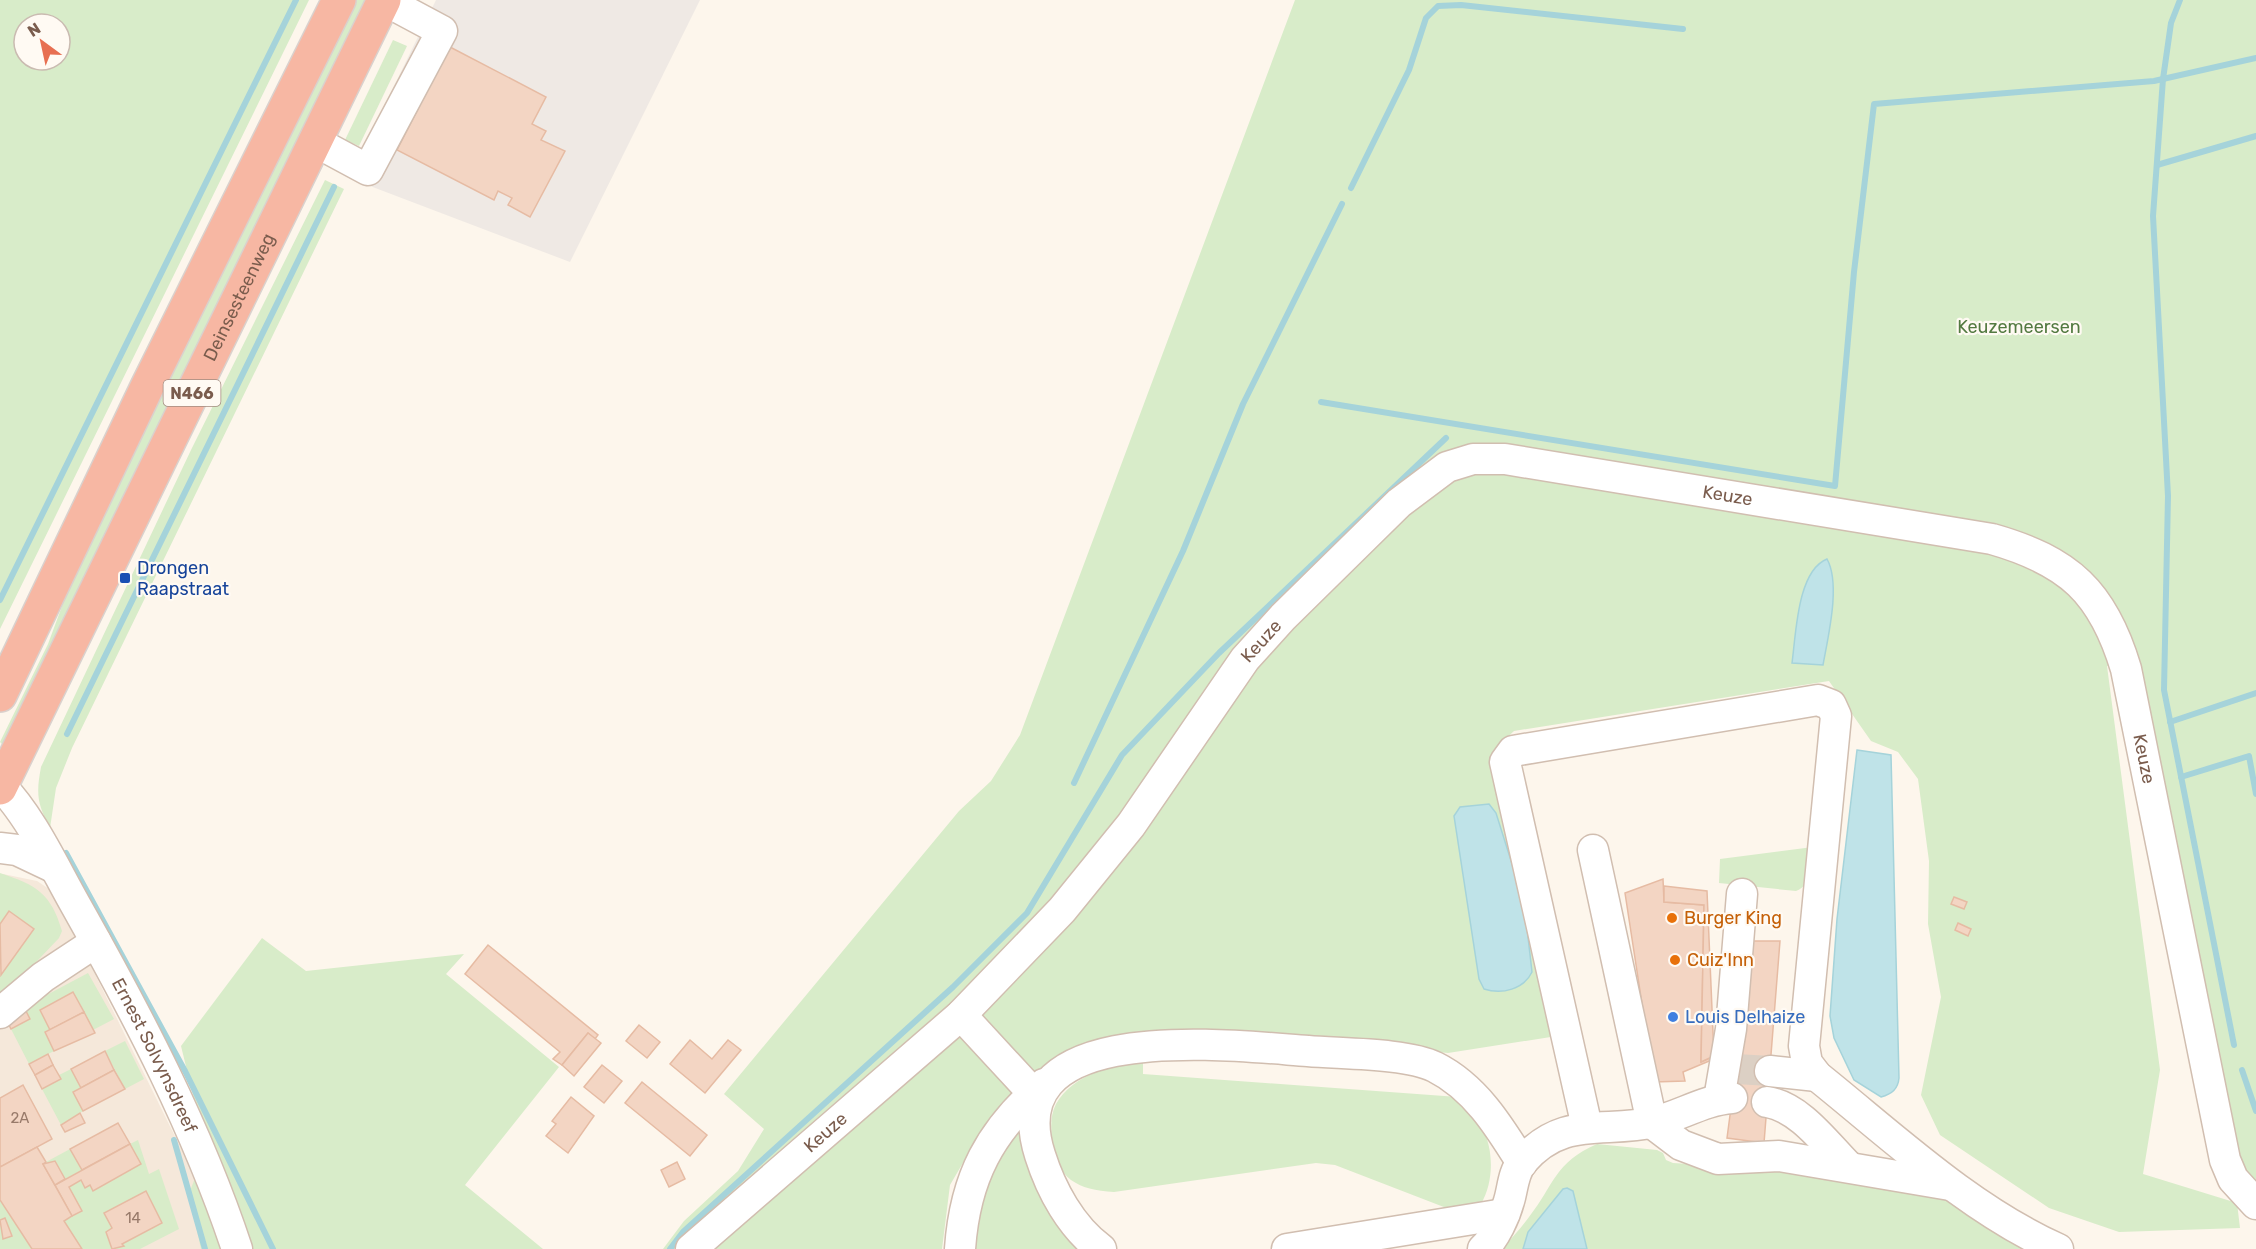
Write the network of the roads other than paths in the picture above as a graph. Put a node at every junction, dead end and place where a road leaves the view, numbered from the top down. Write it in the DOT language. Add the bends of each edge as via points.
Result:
graph roads {
  1 [pos="339,0"];
  2 [pos="384,0"];
  3 [pos="316,142"];
  4 [pos="0,695"];
  5 [pos="0,786"];
  6 [pos="0,848"];
  7 [pos="1593,850"];
  8 [pos="55,868"];
  9 [pos="1742,894"];
  10 [pos="96,942"];
  11 [pos="0,1013"];
  12 [pos="960,1015"];
  13 [pos="1770,1071"];
  14 [pos="1817,1076"];
  15 [pos="1042,1086"];
  16 [pos="1767,1102"];
  17 [pos="1652,1123"];
  18 [pos="1587,1127"];
  19 [pos="1522,1163"];
  20 [pos="1849,1167"];
  21 [pos="1956,1186"];
  22 [pos="2256,1204"];
  23 [pos="1504,1214"];
  24 [pos="237,1249"];
  25 [pos="691,1249"];
  26 [pos="960,1249"];
  27 [pos="1101,1249"];
  28 [pos="1287,1249"];
  29 [pos="1483,1249"];
  30 [pos="2058,1249"];
  1 -- 4 [label="highway, N466"];
  2 -- 3 [label="highway, Deinsesteenweg / N466"];
  2 -- 3 [label="street" via="442,31 368,170"];
  3 -- 5 [label="highway, Deinsesteenweg / N466"];
  5 -- 8 [label="street, Ernest Solvynsdreef" via="42,842"];
  6 -- 8 [label="street" via="17,850"];
  7 -- 17 [label="street"];
  8 -- 10 [label="street, Ernest Solvynsdreef"];
  9 -- 17 [label="street" via="1725,1099"];
  10 -- 11 [label="street" via="43,977"];
  10 -- 24 [label="street, Ernest Solvynsdreef" via="147,1036 219,1193"];
  12 -- 15 [label="street"];
  12 -- 22 [label="street, Keuze" via="1091,875 1131,825 1245,659 1283,617 1426,480 1447,467 1473,459 1505,459 1992,539 2027,549 2058,565 2085,588 2116,637 2127,669 2225,1160 2233,1179"];
  12 -- 25 [label="street, Keuze"];
  13 -- 14 [label="street"];
  14 -- 18 [label="street" via="1807,1063 1804,1046 1836,716 1830,705 1818,700 1800,701 1513,751 1505,762"];
  14 -- 21 [label="street"];
  15 -- 19 [label="street" via="1078,1062 1118,1049 1163,1044 1407,1059 1432,1065 1456,1080 1483,1105"];
  15 -- 26 [label="street" via="1001,1127 976,1172 965,1200"];
  15 -- 27 [label="street" via="1034,1124 1046,1175 1081,1231"];
  16 -- 20 [label="street" via="1794,1113"];
  17 -- 18 [label="street"];
  17 -- 20 [label="street" via="1681,1145 1718,1159 1779,1156"];
  18 -- 19 [label="street" via="1540,1146"];
  19 -- 23 [label="street"];
  20 -- 21 [label="street"];
  21 -- 30 [label="street"];
  23 -- 28 [label="street"];
  23 -- 29 [label="street"];
}
